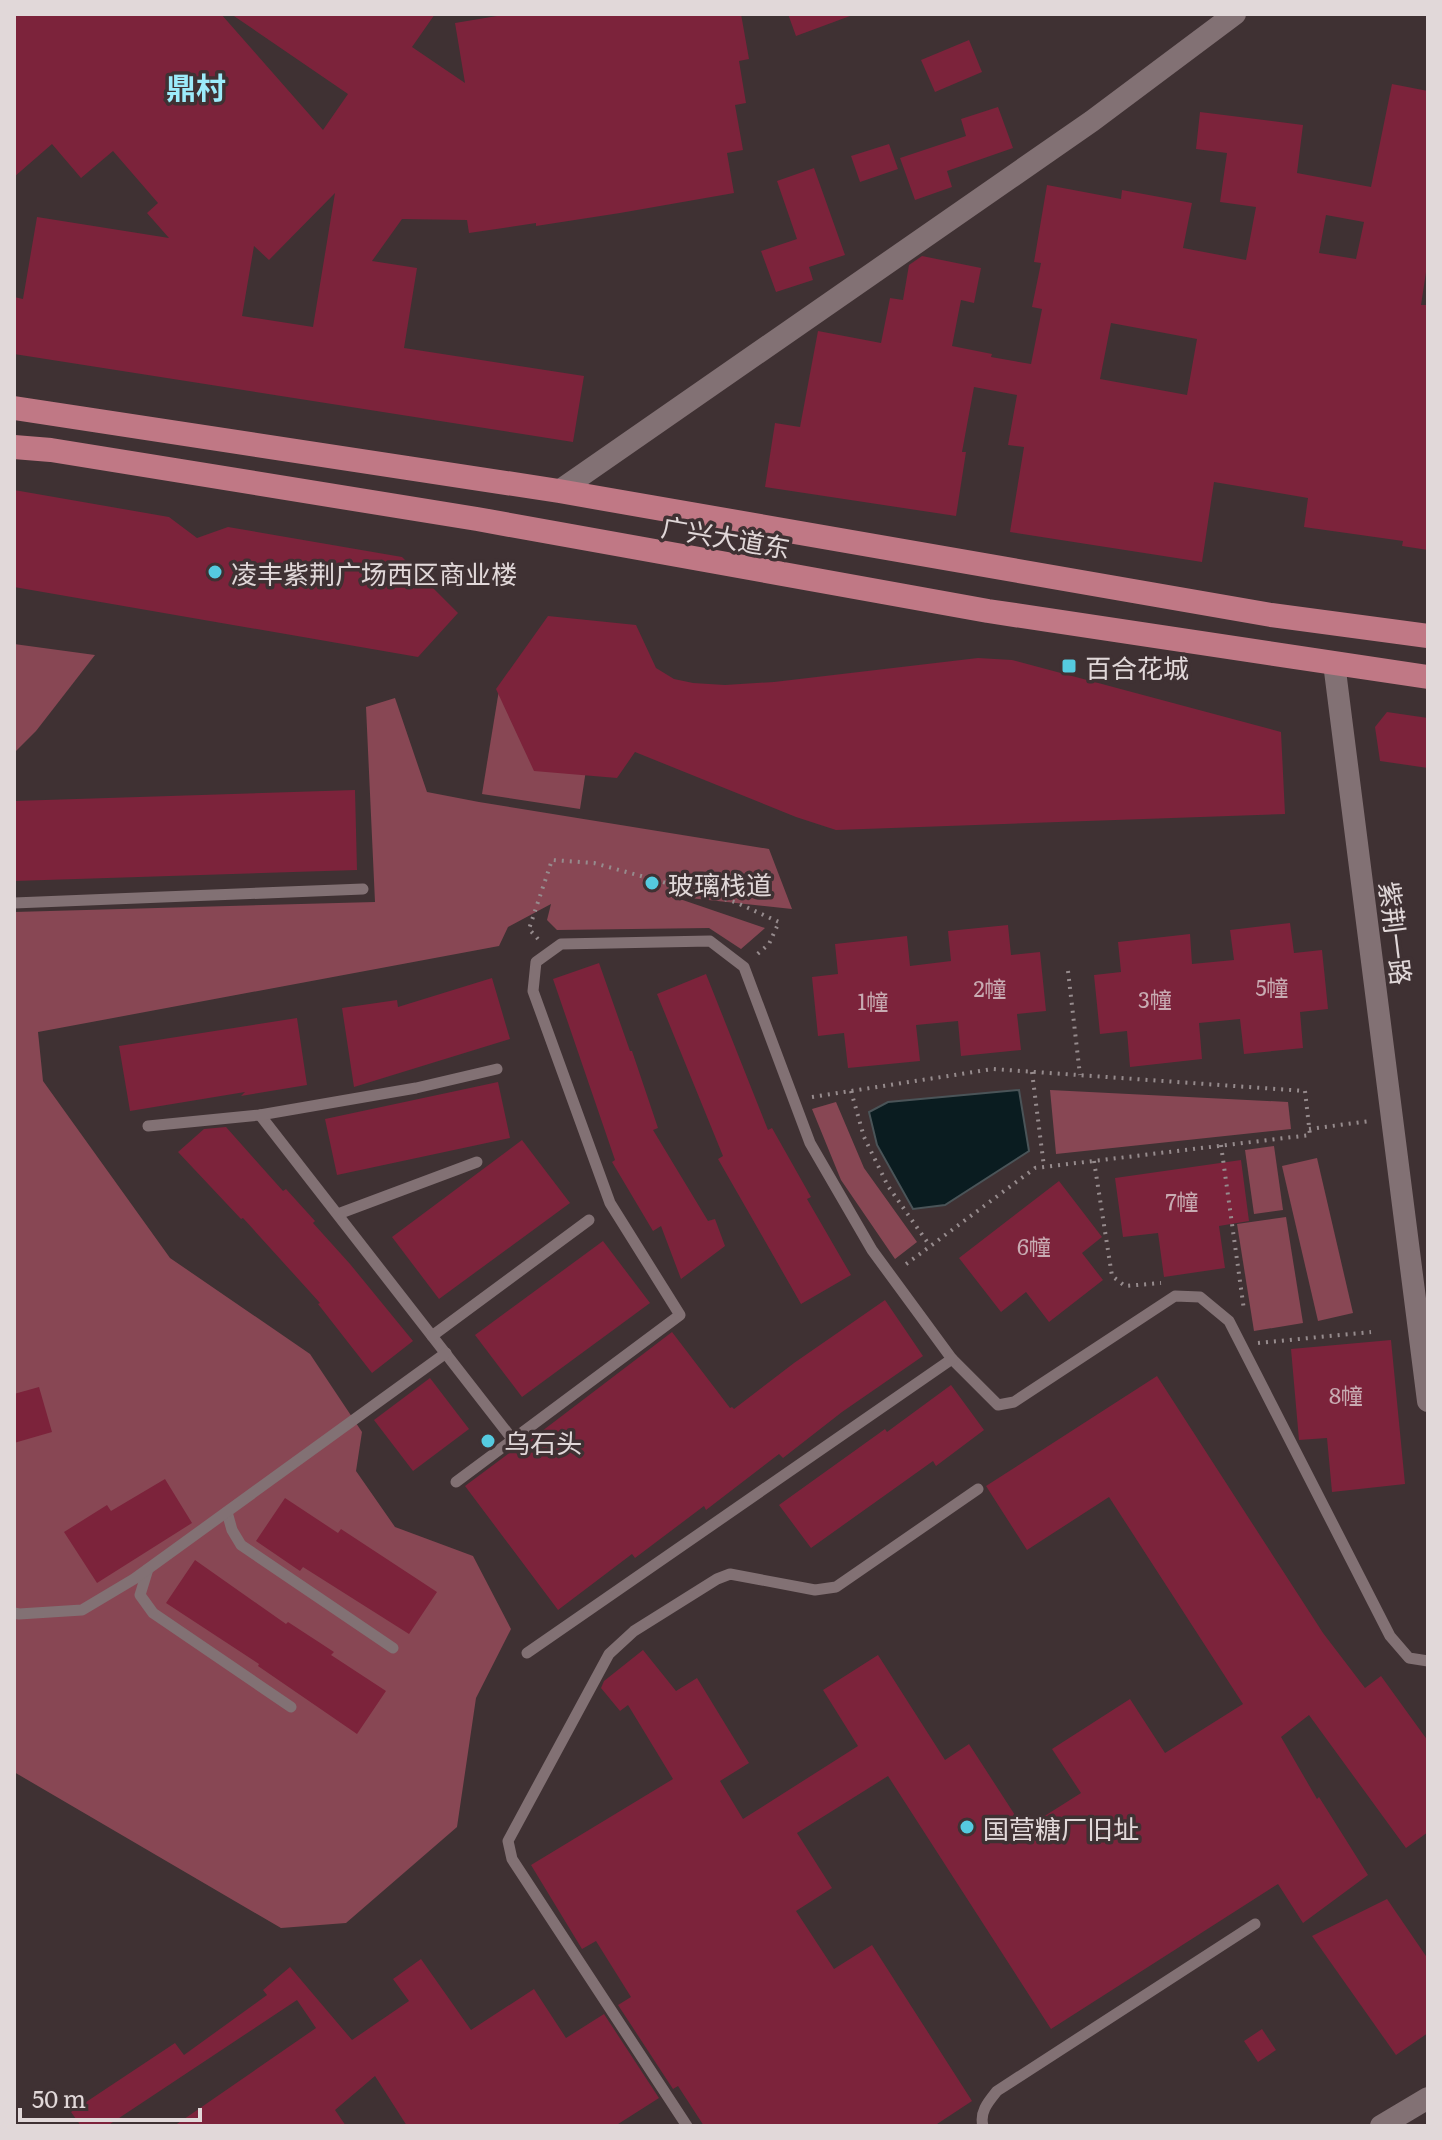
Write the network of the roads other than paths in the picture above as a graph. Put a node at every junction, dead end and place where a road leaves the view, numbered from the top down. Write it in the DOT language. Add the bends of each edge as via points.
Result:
graph roads {
  1 [pos="1235,14"];
  2 [pos="14,408"];
  3 [pos="14,447"];
  4 [pos="559,491"];
  5 [pos="1428,636"];
  6 [pos="1334,663"];
  7 [pos="1428,677"];
  8 [pos="363,889"];
  9 [pos="14,903"];
  10 [pos="497,1069"];
  11 [pos="260,1115"];
  12 [pos="148,1126"];
  13 [pos="477,1162"];
  14 [pos="338,1214"];
  15 [pos="589,1220"];
  16 [pos="432,1336"];
  17 [pos="446,1353"];
  18 [pos="952,1359"];
  19 [pos="1428,1401"];
  20 [pos="513,1440"];
  21 [pos="456,1482"];
  22 [pos="978,1489"];
  23 [pos="227,1512"];
  24 [pos="148,1569"];
  25 [pos="14,1613"];
  26 [pos="393,1648"];
  27 [pos="527,1653"];
  28 [pos="1428,1661"];
  29 [pos="291,1707"];
  30 [pos="1255,1924"];
  31 [pos="1428,2098"];
  32 [pos="687,2126"];
  33 [pos="983,2126"];
  34 [pos="1381,2126"];
  1 -- 4 [label="street" via="1092,121"];
  2 -- 4 [label="highway, 广兴大道东"];
  3 -- 6 [label="highway, 广兴大道东" via="477,519 988,611"];
  4 -- 5 [label="highway, 广兴大道东" via="1271,615"];
  6 -- 7 [label="highway, 广兴大道东"];
  6 -- 19 [label="street, 紫荆一路"];
  8 -- 9 [label="lane"];
  10 -- 11 [label="lane"];
  11 -- 12 [label="lane"];
  11 -- 14 [label="lane"];
  13 -- 14 [label="lane"];
  14 -- 16 [label="lane"];
  15 -- 16 [label="lane"];
  16 -- 17 [label="lane"];
  17 -- 20 [label="lane"];
  17 -- 23 [label="lane"];
  18 -- 20 [label="lane" via="872,1250 810,1143 744,967 710,941 561,944 536,962 533,991 610,1203 680,1315"];
  18 -- 27 [label="lane"];
  18 -- 28 [label="lane" via="998,1405 1014,1402 1175,1296 1200,1297 1229,1321 1390,1636 1409,1658"];
  20 -- 21 [label="lane"];
  22 -- 32 [label="lane" via="836,1587 815,1590 730,1574 634,1631 609,1654 508,1841 512,1859"];
  23 -- 24 [label="lane"];
  23 -- 26 [label="lane" via="241,1545"];
  24 -- 25 [label="lane" via="82,1610"];
  24 -- 29 [label="lane" via="140,1595 153,1613"];
  30 -- 33 [label="lane" via="997,2091 986,2104"];
  31 -- 34 [label="street"];
}
